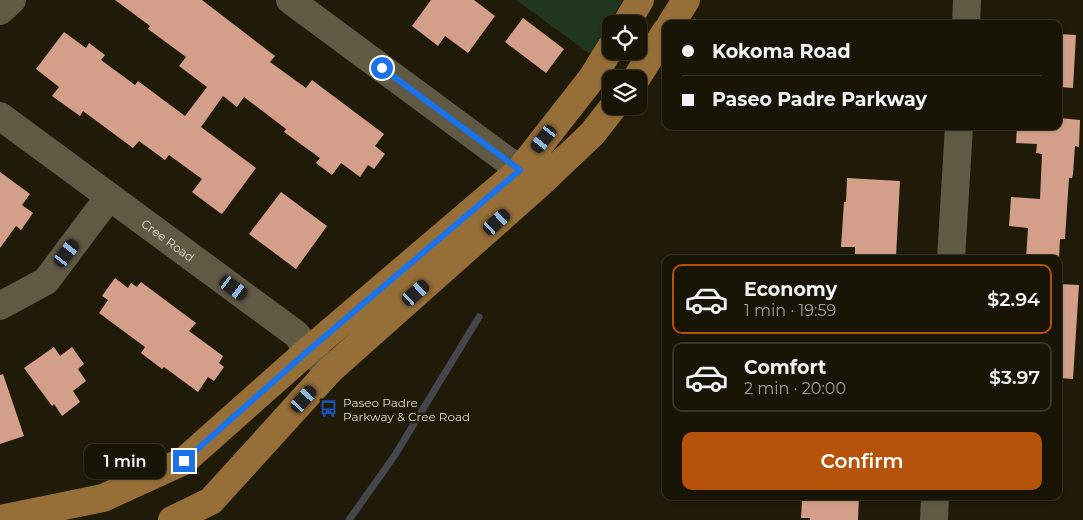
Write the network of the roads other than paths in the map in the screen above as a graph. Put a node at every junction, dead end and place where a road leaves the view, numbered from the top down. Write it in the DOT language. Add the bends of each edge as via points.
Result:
graph roads {
  1 [pos="12,0"];
  2 [pos="290,0"];
  3 [pos="640,0"];
  4 [pos="686,0"];
  5 [pos="967,0"];
  6 [pos="0,11"];
  7 [pos="631,15"];
  8 [pos="674,20"];
  9 [pos="966,20"];
  10 [pos="662,37"];
  11 [pos="603,60"];
  12 [pos="642,70"];
  13 [pos="607,115"];
  14 [pos="0,116"];
  15 [pos="959,130"];
  16 [pos="528,178"];
  17 [pos="109,197"];
  18 [pos="951,255"];
  19 [pos="0,306"];
  20 [pos="309,350"];
  21 [pos="330,370"];
  22 [pos="935,500"];
  23 [pos="0,519"];
  24 [pos="172,520"];
  25 [pos="934,520"];
  1 -- 6 [label="street"];
  2 -- 16 [label="street"];
  3 -- 7 [label="main road"];
  4 -- 8 [label="main road"];
  5 -- 9 [label="street"];
  10 -- 12 [label="main road"];
  11 -- 16 [label="main road"];
  13 -- 16 [label="main road" via="592,134"];
  14 -- 17 [label="street, Cree Road"];
  15 -- 18 [label="street"];
  16 -- 20 [label="main road"];
  16 -- 21 [label="main road"];
  17 -- 19 [label="street" via="46,282"];
  17 -- 20 [label="street, Cree Road" via="296,334"];
  20 -- 21 [label="street, Cree Road"];
  20 -- 23 [label="main road" via="184,461 103,498"];
  21 -- 24 [label="main road" via="211,501"];
  22 -- 25 [label="street"];
}
